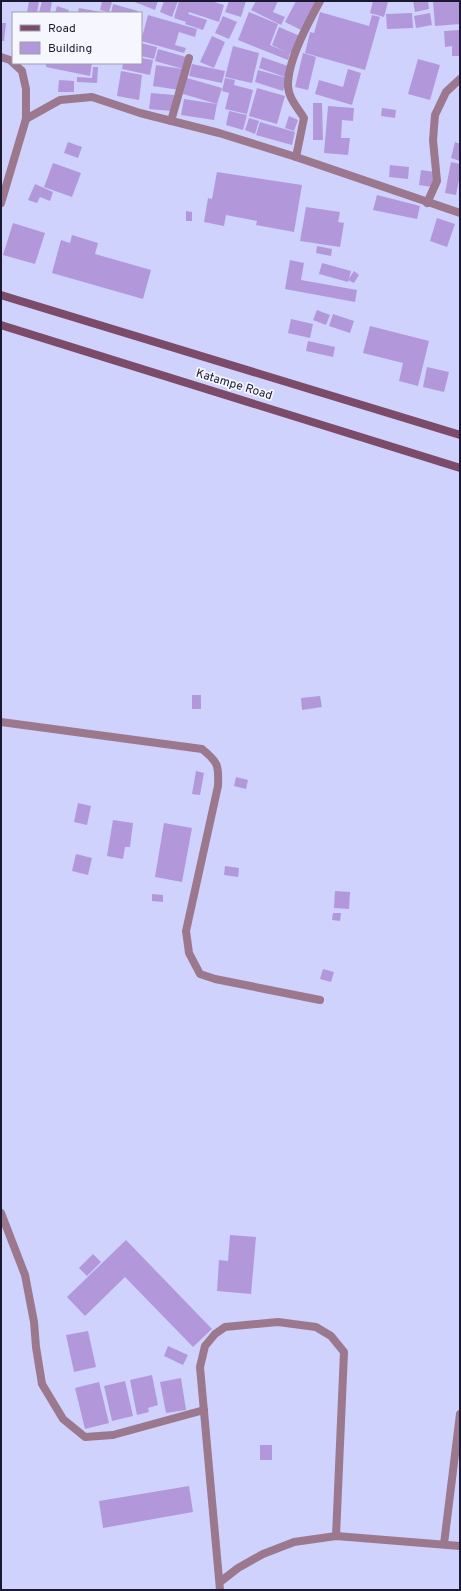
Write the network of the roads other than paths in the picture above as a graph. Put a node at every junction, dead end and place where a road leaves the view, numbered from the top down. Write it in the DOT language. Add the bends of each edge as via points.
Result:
graph roads {
  1 [pos="320,1"];
  2 [pos="1,57"];
  3 [pos="189,58"];
  4 [pos="12,62"];
  5 [pos="14,64"];
  6 [pos="460,79"];
  7 [pos="26,119"];
  8 [pos="171,121"];
  9 [pos="296,157"];
  10 [pos="1,203"];
  11 [pos="427,203"];
  12 [pos="460,213"];
  13 [pos="1,295"];
  14 [pos="1,325"];
  15 [pos="460,435"];
  16 [pos="460,468"];
  17 [pos="1,722"];
  18 [pos="320,1000"];
  19 [pos="1,1213"];
  20 [pos="204,1410"];
  21 [pos="460,1414"];
  22 [pos="336,1536"];
  23 [pos="444,1544"];
  24 [pos="460,1546"];
  25 [pos="220,1586"];
  1 -- 9 [label="street" via="300,43 288,85 291,98 304,118"];
  2 -- 4 [label="street"];
  3 -- 8 [label="street"];
  5 -- 7 [label="street" via="22,71 26,90"];
  6 -- 11 [label="street" via="446,92 434,115 438,181"];
  7 -- 8 [label="street" via="60,100 92,97"];
  7 -- 10 [label="street"];
  8 -- 9 [label="street"];
  9 -- 11 [label="street"];
  11 -- 12 [label="street"];
  13 -- 15 [label="main road, Katampe Road"];
  14 -- 16 [label="main road, Katampe Road"];
  17 -- 18 [label="street" via="202,749 214,758 219,770 218,786 186,931 189,953 200,974"];
  19 -- 20 [label="street" via="24,1275 34,1322 42,1384 63,1419 86,1436 113,1435"];
  20 -- 22 [label="street" via="200,1367 205,1346 225,1327 278,1322 316,1327 331,1336 344,1352"];
  20 -- 25 [label="street"];
  21 -- 23 [label="street"];
  22 -- 23 [label="street"];
  22 -- 25 [label="street" via="294,1542 263,1554 238,1568"];
  23 -- 24 [label="street"];
}
